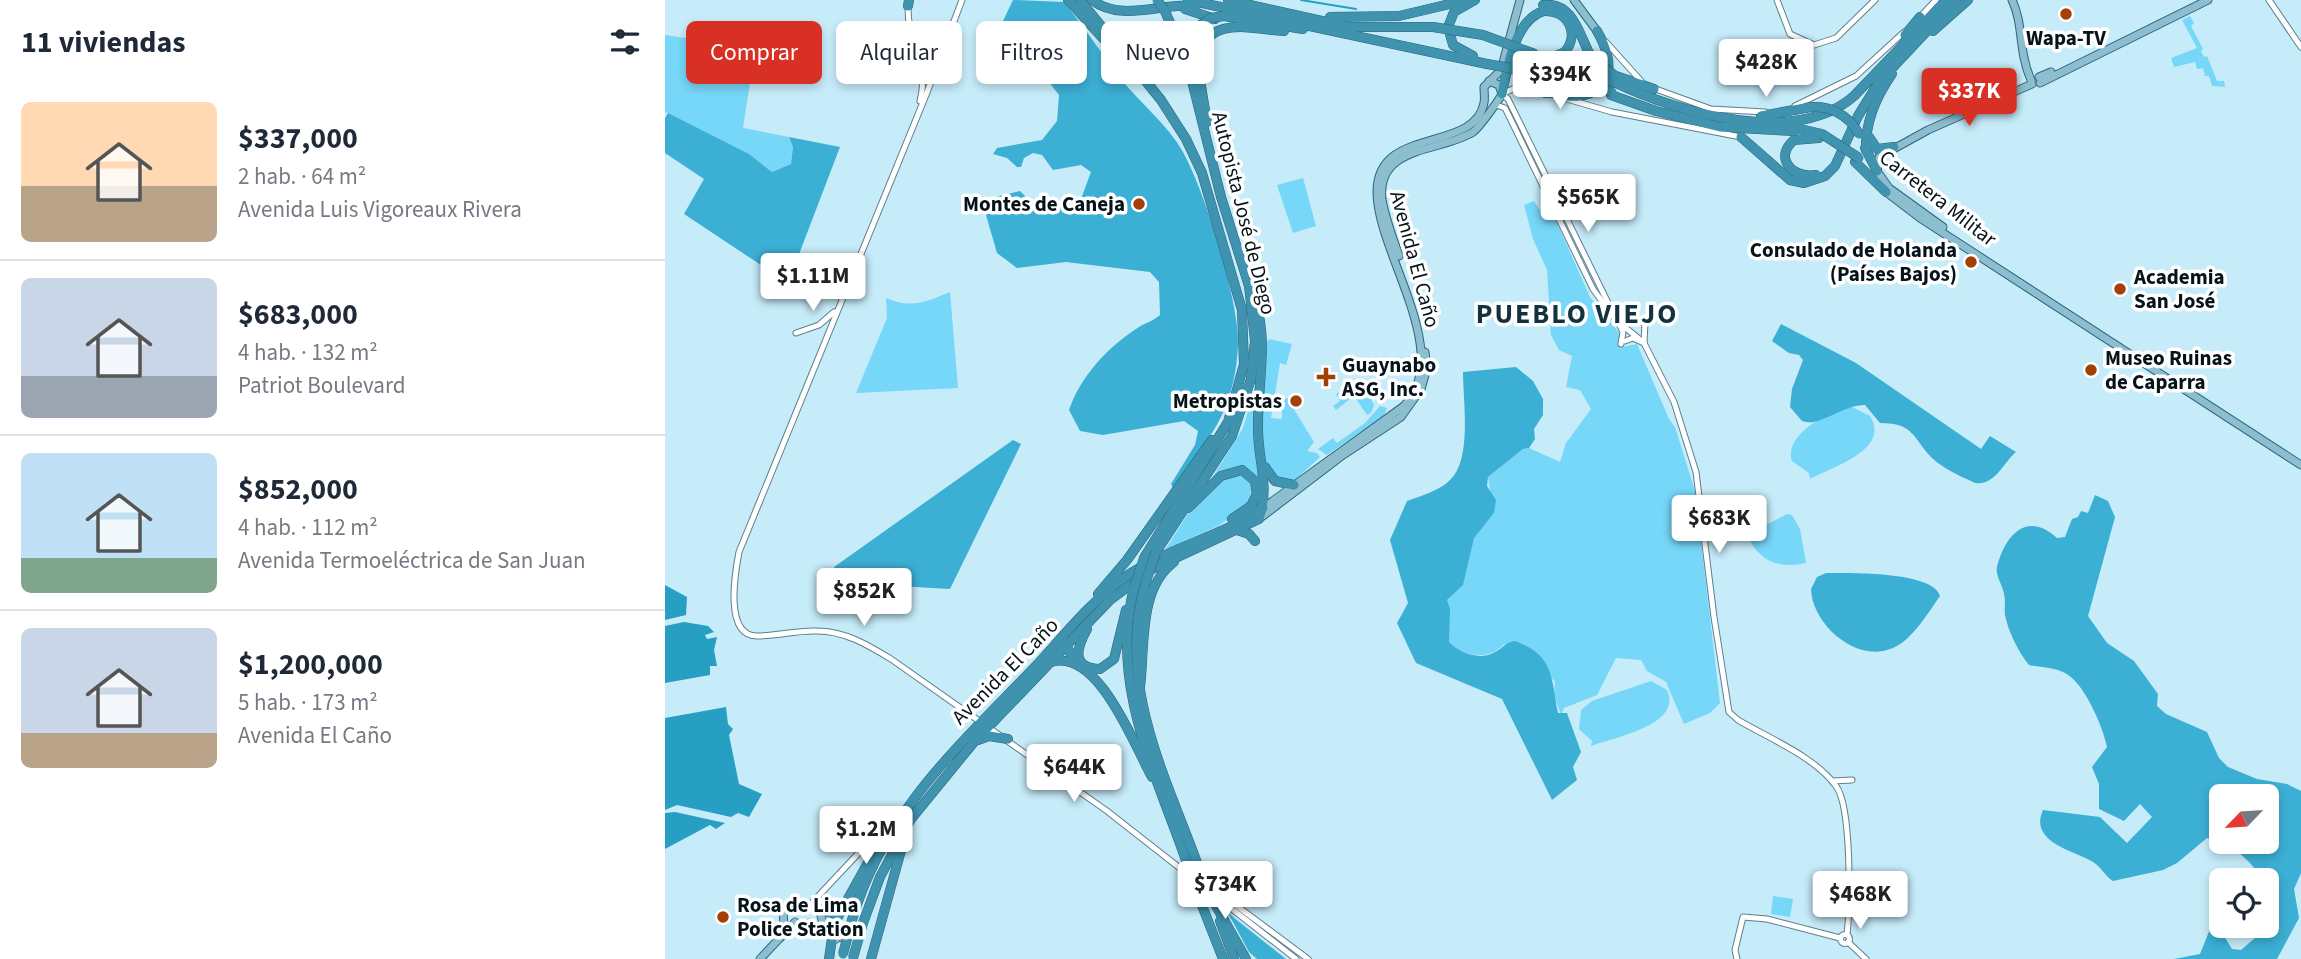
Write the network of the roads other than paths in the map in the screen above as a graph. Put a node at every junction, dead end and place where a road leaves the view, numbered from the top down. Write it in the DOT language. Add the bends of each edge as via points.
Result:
graph roads {
  1 [pos="962,0"];
  2 [pos="1068,0"];
  3 [pos="1080,0"];
  4 [pos="1092,0"];
  5 [pos="1157,0"];
  6 [pos="1188,0"];
  7 [pos="1228,0"];
  8 [pos="1449,0"];
  9 [pos="1467,0"];
  10 [pos="1475,0"];
  11 [pos="1520,0"];
  12 [pos="1574,0"];
  13 [pos="1777,0"];
  14 [pos="1875,0"];
  15 [pos="1935,0"];
  16 [pos="1968,0"];
  17 [pos="2014,0"];
  18 [pos="2200,0"];
  19 [pos="2208,0"];
  20 [pos="2269,0"];
  21 [pos="1952,1"];
  22 [pos="908,3"];
  23 [pos="1177,5"];
  24 [pos="1416,12"];
  25 [pos="1290,13"];
  26 [pos="1920,17"];
  27 [pos="907,21"];
  28 [pos="954,21"];
  29 [pos="1206,21"];
  30 [pos="1336,32"];
  31 [pos="1597,32"];
  32 [pos="1214,34"];
  33 [pos="1511,41"];
  34 [pos="1912,46"];
  35 [pos="2301,47"];
  36 [pos="1465,56"];
  37 [pos="1512,56"];
  38 [pos="1548,59"];
  39 [pos="1877,73"];
  40 [pos="2035,80"];
  41 [pos="1489,81"];
  42 [pos="924,84"];
  43 [pos="928,84"];
  44 [pos="1201,84"];
  45 [pos="1585,85"];
  46 [pos="1614,88"];
  47 [pos="1654,89"];
  48 [pos="1860,91"];
  49 [pos="1545,93"];
  50 [pos="1502,94"];
  51 [pos="1161,100"];
  52 [pos="1493,105"];
  53 [pos="1711,109"];
  54 [pos="918,110"];
  55 [pos="1870,118"];
  56 [pos="1730,128"];
  57 [pos="1821,136"];
  58 [pos="1741,137"];
  59 [pos="1206,138"];
  60 [pos="1894,147"];
  61 [pos="1839,153"];
  62 [pos="1860,157"];
  63 [pos="1877,171"];
  64 [pos="1808,181"];
  65 [pos="1887,190"];
  66 [pos="1249,286"];
  67 [pos="838,307"];
  68 [pos="1615,319"];
  69 [pos="1645,323"];
  70 [pos="796,333"];
  71 [pos="1644,343"];
  72 [pos="1232,409"];
  73 [pos="1262,459"];
  74 [pos="2301,465"];
  75 [pos="1294,485"];
  76 [pos="1263,508"];
  77 [pos="1179,516"];
  78 [pos="1259,519"];
  79 [pos="1237,530"];
  80 [pos="1197,540"];
  81 [pos="1215,540"];
  82 [pos="1255,541"];
  83 [pos="1130,602"];
  84 [pos="1094,617"];
  85 [pos="1072,628"];
  86 [pos="1065,647"];
  87 [pos="1050,663"];
  88 [pos="1079,666"];
  89 [pos="1139,695"];
  90 [pos="986,723"];
  91 [pos="1008,739"];
  92 [pos="974,742"];
  93 [pos="1831,780"];
  94 [pos="1852,780"];
  95 [pos="1164,797"];
  96 [pos="911,819"];
  97 [pos="888,828"];
  98 [pos="1175,863"];
  99 [pos="854,887"];
  100 [pos="823,891"];
  101 [pos="1215,904"];
  102 [pos="806,909"];
  103 [pos="821,913"];
  104 [pos="785,921"];
  105 [pos="795,922"];
  106 [pos="810,923"];
  107 [pos="831,934"];
  108 [pos="1847,935"];
  109 [pos="780,938"];
  110 [pos="1840,938"];
  111 [pos="1848,942"];
  112 [pos="874,945"];
  113 [pos="842,956"];
  114 [pos="760,959"];
  115 [pos="829,959"];
  116 [pos="853,959"];
  117 [pos="871,959"];
  118 [pos="1223,959"];
  119 [pos="1234,959"];
  120 [pos="1246,959"];
  121 [pos="1296,959"];
  122 [pos="1308,959"];
  123 [pos="1737,959"];
  124 [pos="1866,959"];
  1 -- 28 [label="street"];
  2 -- 51 [label="highway"];
  3 -- 51 [label="highway, Autopista José de Diego"];
  4 -- 23 [label="highway" via="1124,11"];
  5 -- 59 [label="highway, Autopista José de Diego, bridge" via="1180,41"];
  6 -- 30 [label="highway"];
  7 -- 25 [label="highway"];
  8 -- 24 [label="highway"];
  9 -- 24 [label="highway"];
  10 -- 36 [label="highway" via="1458,9 1448,27 1453,45"];
  11 -- 33 [label="main road, Avenida El Caño"];
  12 -- 31 [label="main road"];
  13 -- 14 [label="street" via="1790,34 1814,45 1836,38"];
  15 -- 26 [label="street"];
  16 -- 34 [label="highway"];
  17 -- 40 [label="main road" via="2022,18 2024,54"];
  18 -- 40 [label="main road"];
  19 -- 40 [label="main road"];
  20 -- 35 [label="street"];
  21 -- 34 [label="highway"];
  21 -- 39 [label="highway"];
  22 -- 27 [label="street"];
  23 -- 30 [label="highway"];
  23 -- 32 [label="highway" via="1212,19 1285,31 1224,27"];
  24 -- 25 [label="highway" via="1353,19"];
  25 -- 38 [label="highway, bridge" via="1364,28 1433,27 1483,35"];
  26 -- 48 [label="highway"];
  26 -- 53 [label="street" via="1870,66 1822,96 1762,113"];
  29 -- 30 [label="highway, bridge" via="1224,16"];
  30 -- 36 [label="highway"];
  31 -- 45 [label="highway" via="1609,57 1609,71 1605,80"];
  31 -- 47 [label="street" via="1624,66"];
  33 -- 41 [label="main road, Avenida El Caño" via="1501,70"];
  33 -- 46 [label="highway, bridge" via="1529,12 1549,5 1561,7 1571,15 1581,39"];
  34 -- 55 [label="highway" via="1887,81"];
  34 -- 61 [label="highway" via="1872,91"];
  36 -- 45 [label="highway, bridge"];
  37 -- 38 [label="highway" via="1529,19 1550,10 1566,19 1572,36 1565,52"];
  37 -- 45 [label="highway"];
  37 -- 50 [label="highway"];
  38 -- 45 [label="highway"];
  39 -- 48 [label="highway"];
  39 -- 61 [label="highway"];
  40 -- 60 [label="main road"];
  41 -- 50 [label="main road" via="1499,85"];
  41 -- 75 [label="main road, Avenida El Caño" via="1484,105 1471,124 1401,150 1387,162 1378,181 1380,212 1421,350 1417,387 1404,405"];
  42 -- 54 [label="street"];
  43 -- 54 [label="street"];
  44 -- 59 [label="highway"];
  45 -- 46 [label="highway, bridge"];
  45 -- 46 [label="highway, bridge"];
  45 -- 49 [label="highway" via="1574,96"];
  45 -- 58 [label="street"];
  46 -- 47 [label="highway"];
  46 -- 48 [label="highway" via="1732,119 1772,121 1800,121 1825,114"];
  46 -- 56 [label="highway" via="1656,111"];
  46 -- 57 [label="highway" via="1670,110 1716,120 1798,127"];
  47 -- 53 [label="street"];
  49 -- 50 [label="street" via="1519,86"];
  50 -- 52 [label="main road, Avenida El Caño"];
  50 -- 68 [label="street"];
  51 -- 72 [label="highway, Autopista José de Diego" via="1202,173 1239,293 1244,364"];
  52 -- 68 [label="street" via="1505,108 1593,289"];
  52 -- 78 [label="main road, Avenida El Caño" via="1474,131 1406,154 1385,179 1383,200 1426,357 1418,395 1401,417"];
  53 -- 62 [label="highway, bridge" via="1754,116 1821,107 1849,120 1859,134"];
  54 -- 67 [label="street"];
  55 -- 60 [label="highway" via="1873,147"];
  55 -- 62 [label="highway"];
  56 -- 57 [label="highway"];
  56 -- 64 [label="highway" via="1759,143 1791,176"];
  57 -- 61 [label="highway" via="1792,142 1785,157 1789,168 1801,175 1816,175"];
  57 -- 62 [label="highway, bridge"];
  58 -- 64 [label="highway" via="1790,180"];
  59 -- 66 [label="highway, Autopista José de Diego"];
  60 -- 63 [label="main road" via="1879,157"];
  61 -- 64 [label="highway" via="1825,176"];
  62 -- 63 [label="highway"];
  62 -- 65 [label="highway, Carretera Militar"];
  63 -- 65 [label="main road"];
  65 -- 74 [label="main road, Carretera Militar" via="1920,218"];
  66 -- 73 [label="highway" via="1259,307 1262,331 1258,428"];
  66 -- 77 [label="highway, Autopista José de Diego" via="1255,341 1245,402 1227,445"];
  67 -- 70 [label="street" via="819,325"];
  67 -- 90 [label="street" via="739,552 734,578 740,629 755,636 816,631 856,639"];
  68 -- 71 [label="street"];
  68 -- 71 [label="street" via="1623,342 1633,338"];
  69 -- 71 [label="street"];
  71 -- 93 [label="street" via="1674,402 1696,472 1729,712"];
  72 -- 83 [label="highway, Autopista José de Diego, bridge" via="1220,439 1156,535"];
  72 -- 85 [label="highway" via="1127,560"];
  73 -- 75 [label="highway" via="1275,481"];
  73 -- 76 [label="highway"];
  75 -- 76 [label="main road, Avenida El Caño"];
  76 -- 78 [label="highway"];
  76 -- 80 [label="highway, Avenida El Caño"];
  77 -- 80 [label="highway" via="1224,474 1238,470 1253,477 1258,491 1251,506"];
  77 -- 89 [label="highway, Autopista José de Diego, bridge" via="1156,552 1146,581 1134,635"];
  78 -- 79 [label="highway, Avenida El Caño"];
  79 -- 81 [label="highway, Avenida El Caño"];
  79 -- 82 [label="highway"];
  80 -- 85 [label="highway, Avenida El Caño" via="1126,576"];
  81 -- 84 [label="highway, Avenida El Caño" via="1131,582"];
  81 -- 89 [label="highway" via="1170,565 1156,583 1144,638"];
  83 -- 84 [label="highway" via="1114,659 1100,669 1084,664 1077,651"];
  83 -- 95 [label="highway, Autopista José de Diego" via="1126,673"];
  84 -- 86 [label="highway, Avenida El Caño"];
  85 -- 86 [label="highway"];
  85 -- 90 [label="highway, Avenida El Caño"];
  86 -- 87 [label="highway, Avenida El Caño"];
  86 -- 88 [label="highway"];
  87 -- 88 [label="highway" via="1067,659"];
  87 -- 90 [label="highway, Avenida El Caño"];
  88 -- 95 [label="highway" via="1120,711"];
  89 -- 101 [label="highway, Autopista José de Diego, bridge"];
  90 -- 91 [label="street"];
  90 -- 92 [label="highway, Avenida El Caño"];
  90 -- 97 [label="highway, Avenida El Caño" via="941,762"];
  91 -- 92 [label="highway" via="989,736"];
  91 -- 98 [label="street"];
  92 -- 96 [label="highway, Avenida El Caño"];
  93 -- 94 [label="street"];
  93 -- 108 [label="street" via="1840,792 1844,814 1849,869"];
  95 -- 118 [label="highway, Autopista José de Diego, bridge"];
  96 -- 112 [label="highway"];
  96 -- 116 [label="highway, Avenida El Caño, bridge" via="880,877"];
  97 -- 99 [label="highway"];
  97 -- 100 [label="street"];
  97 -- 113 [label="highway, Avenida El Caño, bridge"];
  98 -- 121 [label="street"];
  98 -- 122 [label="street"];
  99 -- 103 [label="highway" via="838,910"];
  99 -- 107 [label="highway"];
  100 -- 102 [label="street"];
  100 -- 103 [label="street"];
  101 -- 119 [label="highway, Autopista José de Diego"];
  101 -- 120 [label="highway, Autopista José de Diego"];
  102 -- 103 [label="main road" via="814,906"];
  102 -- 104 [label="main road" via="788,905 782,913"];
  103 -- 106 [label="main road" via="815,924"];
  103 -- 107 [label="main road"];
  104 -- 105 [label="main road"];
  104 -- 109 [label="main road"];
  105 -- 106 [label="main road"];
  105 -- 109 [label="main road"];
  106 -- 107 [label="main road"];
  107 -- 112 [label="main road"];
  107 -- 115 [label="highway"];
  108 -- 110 [label="street"];
  108 -- 111 [label="street"];
  109 -- 114 [label="main road"];
  110 -- 111 [label="street"];
  110 -- 123 [label="street" via="1742,917"];
  111 -- 124 [label="street"];
  112 -- 117 [label="highway"];
}
